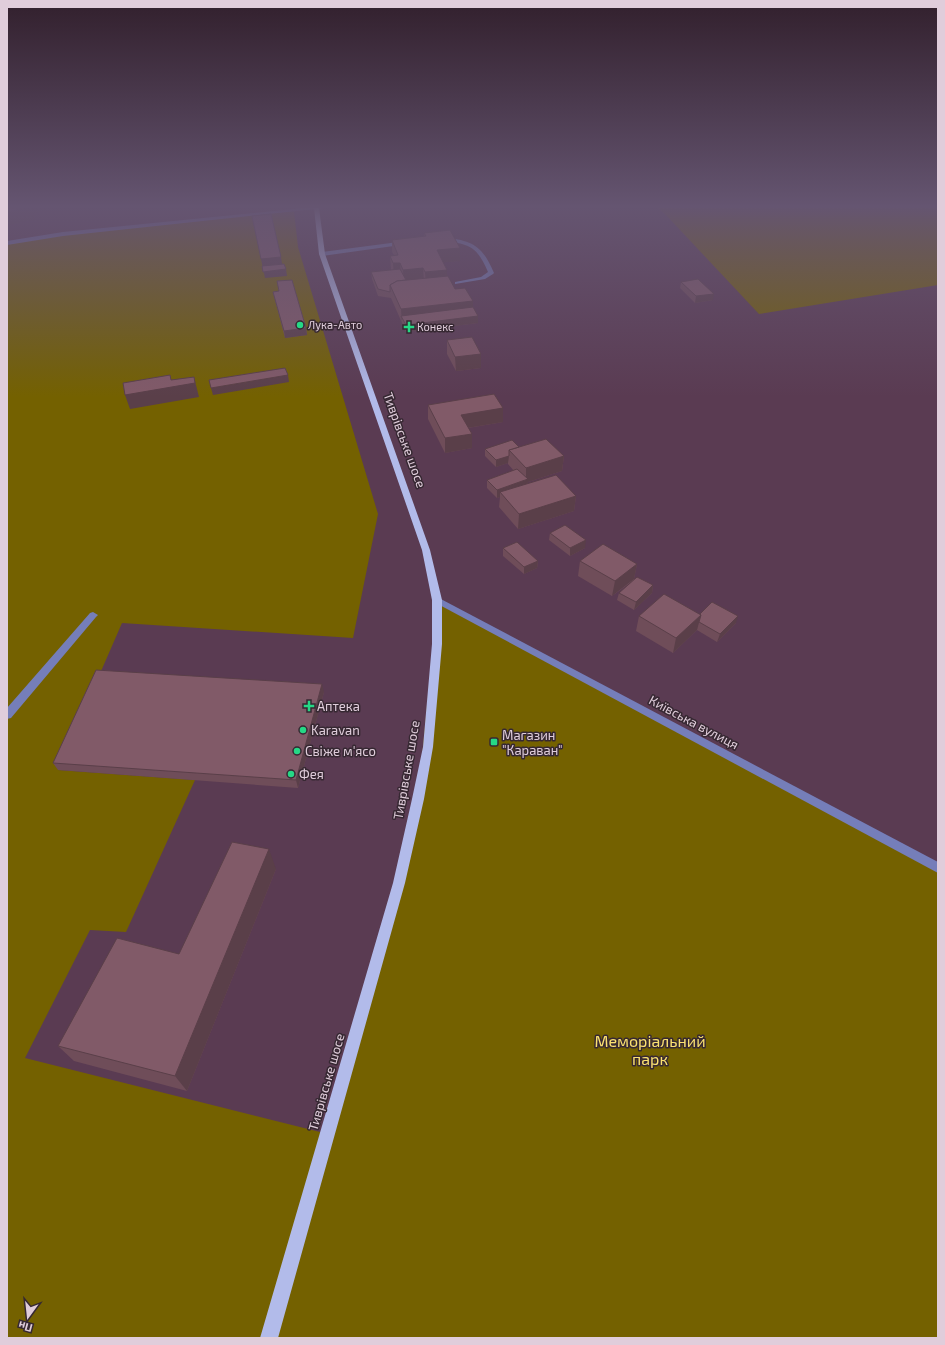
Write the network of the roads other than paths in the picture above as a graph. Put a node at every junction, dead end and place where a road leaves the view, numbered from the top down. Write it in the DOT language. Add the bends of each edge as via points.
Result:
graph roads {
  1 [pos="328,271"];
  2 [pos="490,271"];
  3 [pos="457,283"];
  4 [pos="437,600"];
  5 [pos="93,615"];
  6 [pos="7,715"];
  7 [pos="938,868"];
  8 [pos="269,1338"];
  1 -- 4 [label="main road, Тиврівське шосе" via="411,504 426,550"];
  2 -- 3 [label="street" via="491,273 483,278"];
  4 -- 7 [label="street, Київська вулиця"];
  4 -- 8 [label="main road, Тиврівське шосе" via="437,644 430,732 418,799 395,898"];
  5 -- 6 [label="street"];
}
